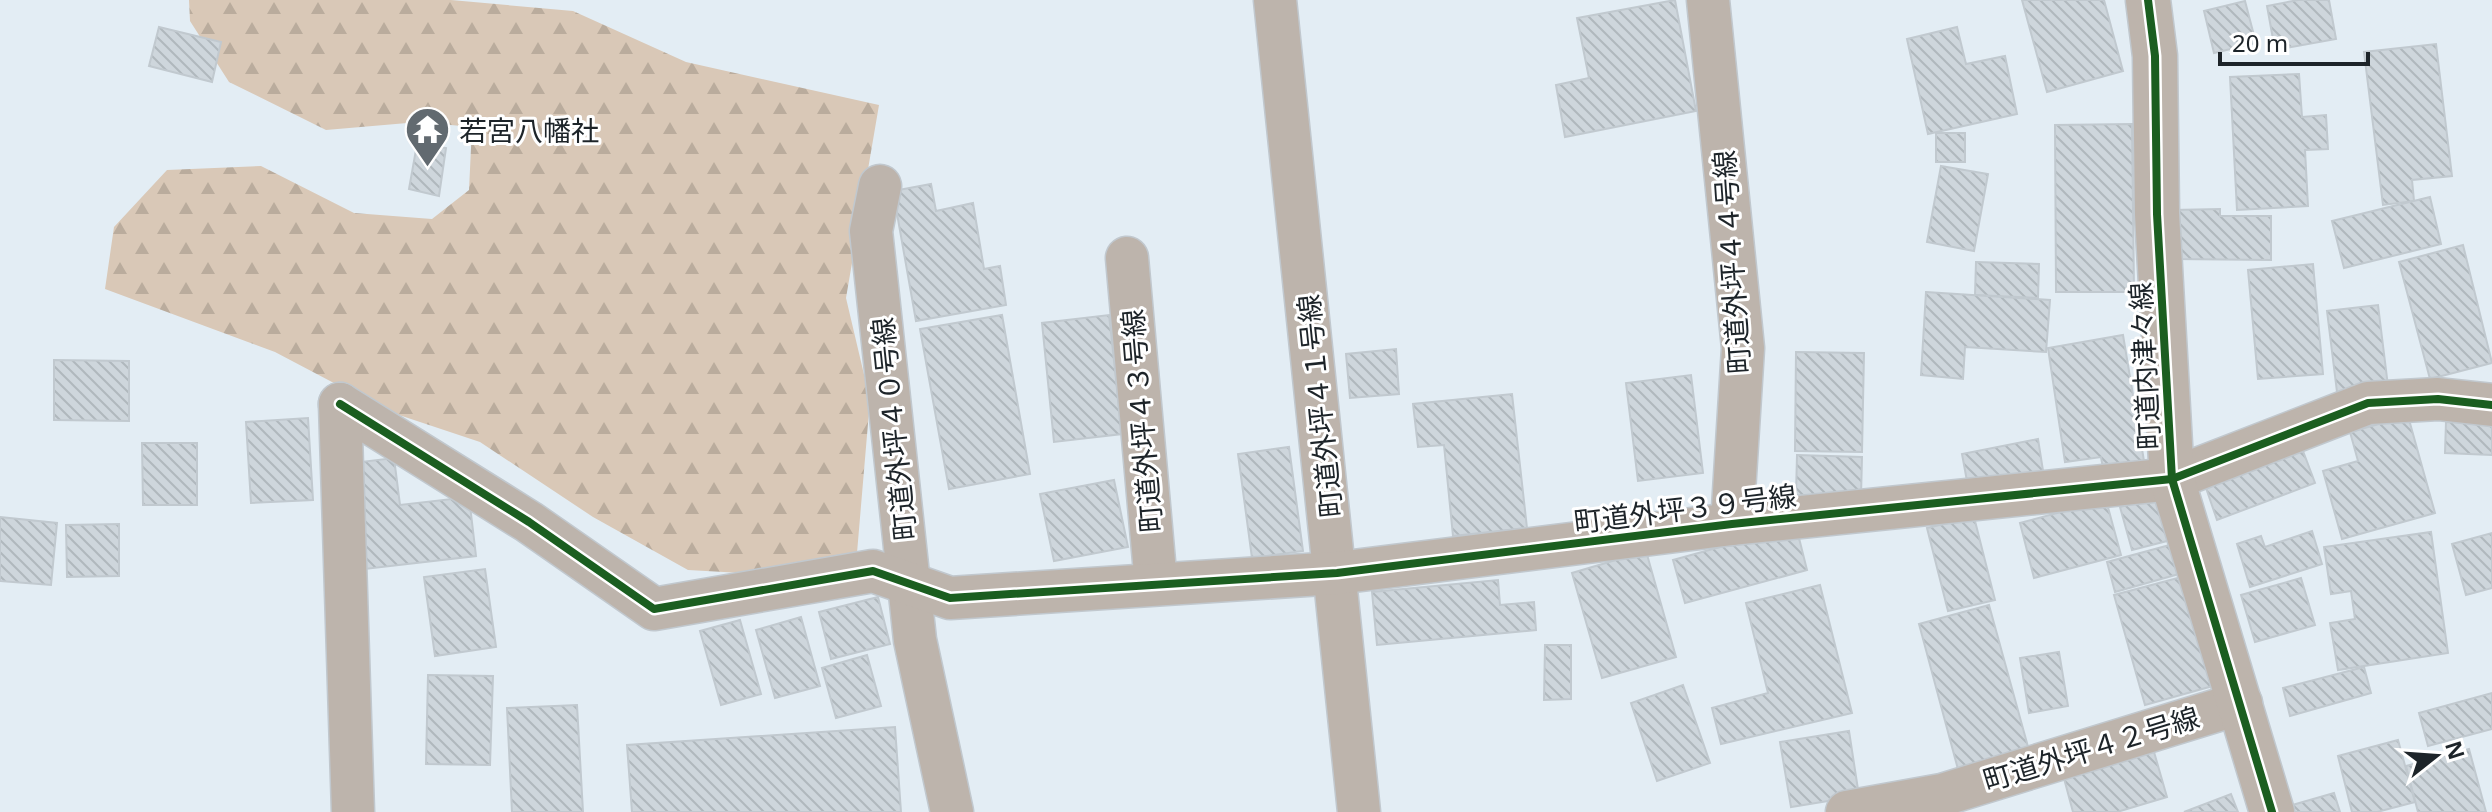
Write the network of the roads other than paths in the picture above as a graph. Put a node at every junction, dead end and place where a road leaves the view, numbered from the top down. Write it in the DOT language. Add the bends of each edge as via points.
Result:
graph roads {
  1 [pos="1275,0"];
  2 [pos="1708,0"];
  3 [pos="2148,0"];
  4 [pos="880,186"];
  5 [pos="1127,258"];
  6 [pos="2492,405"];
  7 [pos="2172,479"];
  8 [pos="1732,524"];
  9 [pos="1337,573"];
  10 [pos="891,578"];
  11 [pos="1156,584"];
  12 [pos="2241,703"];
  13 [pos="353,812"];
  14 [pos="952,812"];
  15 [pos="1359,812"];
  16 [pos="1847,812"];
  17 [pos="2272,812"];
  1 -- 9 [label="street, 町道外坪４１号線"];
  2 -- 8 [label="street, 町道外坪４４号線" via="1743,348"];
  3 -- 7 [label="street, 町道内津々線" via="2155,56 2157,214"];
  4 -- 10 [label="street, 町道外坪４０号線" via="871,231"];
  5 -- 11 [label="street, 町道外坪４３号線"];
  6 -- 7 [label="street, 町道外坪３９号線" via="2438,399 2368,403"];
  7 -- 8 [label="street, 町道外坪３９号線"];
  7 -- 12 [label="street, 町道内津々線"];
  8 -- 9 [label="street, 町道外坪３９号線"];
  9 -- 11 [label="street, 町道外坪３９号線"];
  9 -- 15 [label="street, 町道外坪４１号線"];
  10 -- 11 [label="street, 町道外坪３９号線" via="950,598"];
  10 -- 13 [label="street" via="654,609 529,522 340,404"];
  10 -- 14 [label="street, 町道外坪４０号線" via="915,640"];
  12 -- 16 [label="street, 町道外坪４２号線" via="1942,795"];
  12 -- 17 [label="street, 町道内津々線"];
}
